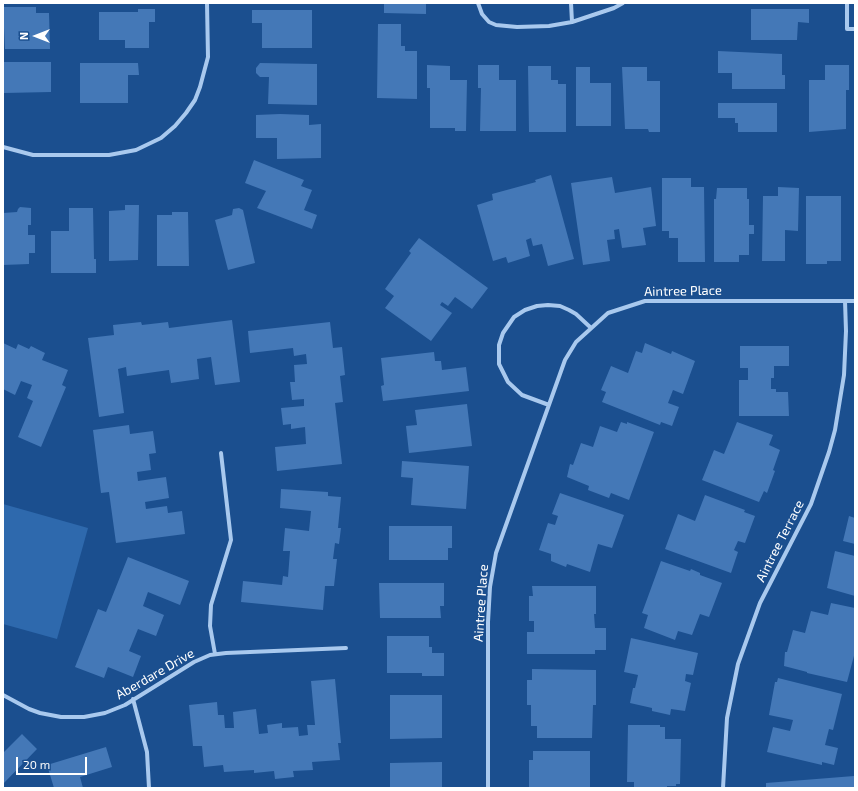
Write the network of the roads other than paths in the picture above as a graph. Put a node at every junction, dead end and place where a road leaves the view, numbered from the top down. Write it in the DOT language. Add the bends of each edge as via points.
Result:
graph roads {
  1 [pos="207,3"];
  2 [pos="478,3"];
  3 [pos="571,3"];
  4 [pos="623,3"];
  5 [pos="847,3"];
  6 [pos="572,22"];
  7 [pos="855,29"];
  8 [pos="3,147"];
  9 [pos="845,301"];
  10 [pos="855,301"];
  11 [pos="590,327"];
  12 [pos="548,405"];
  13 [pos="221,453"];
  14 [pos="346,648"];
  15 [pos="215,654"];
  16 [pos="3,695"];
  17 [pos="133,700"];
  18 [pos="149,788"];
  19 [pos="488,788"];
  20 [pos="723,788"];
  1 -- 8 [label="street" via="208,57 200,86 191,106 175,126 161,138 127,152 109,155 46,156"];
  2 -- 6 [label="street" via="482,14 496,25 540,27"];
  3 -- 6 [label="street"];
  4 -- 6 [label="street"];
  5 -- 7 [label="street" via="848,29"];
  9 -- 10 [label="street, Aintree Place"];
  9 -- 11 [label="street, Aintree Place" via="645,301 608,313"];
  9 -- 20 [label="street, Aintree Terrace" via="844,375 829,452 811,504 760,603 738,664 727,718"];
  11 -- 12 [label="street, Aintree Place" via="576,342 565,360"];
  11 -- 12 [label="street" via="569,310 548,305 525,310 514,317 503,333 500,364 508,382 522,395"];
  12 -- 19 [label="street, Aintree Place" via="506,519 491,580 488,622"];
  13 -- 15 [label="street" via="231,540 211,605 210,626"];
  14 -- 15 [label="street, Aberdare Drive"];
  15 -- 17 [label="street, Aberdare Drive" via="194,662"];
  16 -- 17 [label="street, Aberdare Drive" via="29,709 61,717 84,717 105,713"];
  17 -- 18 [label="street" via="147,752"];
}
